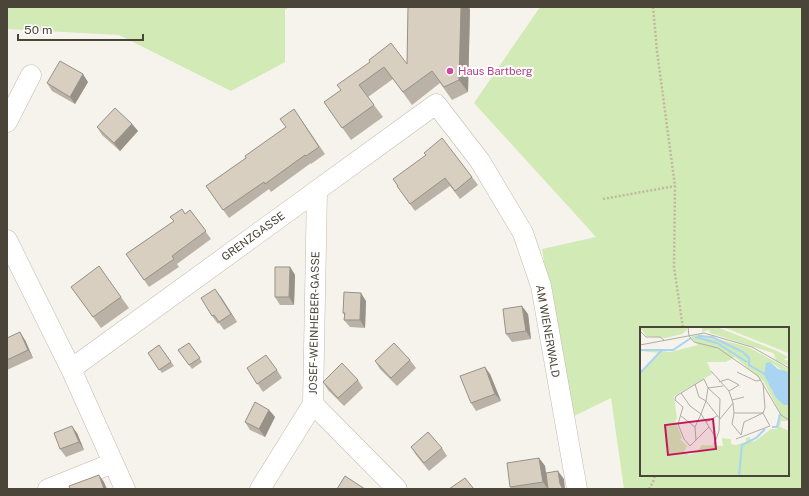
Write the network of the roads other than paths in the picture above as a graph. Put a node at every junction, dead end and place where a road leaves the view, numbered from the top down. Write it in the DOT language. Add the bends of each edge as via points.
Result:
graph roads {
  1 [pos="31,74"];
  2 [pos="436,104"];
  3 [pos="7,122"];
  4 [pos="317,190"];
  5 [pos="7,240"];
  6 [pos="70,369"];
  7 [pos="313,404"];
  8 [pos="113,463"];
  9 [pos="48,489"];
  10 [pos="125,489"];
  11 [pos="260,489"];
  12 [pos="397,489"];
  13 [pos="577,489"];
  1 -- 3 [label="street"];
  2 -- 4 [label="street, GRENZGASSE"];
  2 -- 13 [label="street, AM WIENERWALD" via="480,161 523,233 541,286"];
  4 -- 6 [label="street, GRENZGASSE"];
  4 -- 7 [label="street, JOSEF-WEINHEBER-GASSE"];
  5 -- 6 [label="street"];
  6 -- 8 [label="street"];
  7 -- 11 [label="street, JOSEF-WEINHEBER-GASSE"];
  7 -- 12 [label="street"];
  8 -- 9 [label="street"];
  8 -- 10 [label="street"];
}
